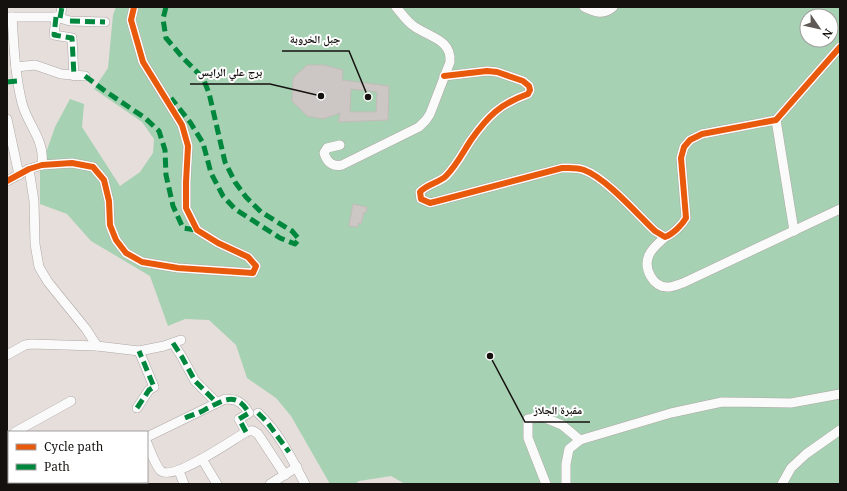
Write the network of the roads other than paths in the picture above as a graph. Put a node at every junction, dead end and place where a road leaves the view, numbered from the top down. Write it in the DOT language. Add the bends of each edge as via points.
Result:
graph roads {
  1 [pos="62,7"];
  2 [pos="134,7"];
  3 [pos="396,7"];
  4 [pos="584,7"];
  5 [pos="612,7"];
  6 [pos="10,17"];
  7 [pos="58,17"];
  8 [pos="105,22"];
  9 [pos="840,48"];
  10 [pos="16,67"];
  11 [pos="74,76"];
  12 [pos="85,76"];
  13 [pos="444,76"];
  14 [pos="7,119"];
  15 [pos="776,120"];
  16 [pos="340,145"];
  17 [pos="42,165"];
  18 [pos="29,169"];
  19 [pos="19,175"];
  20 [pos="7,182"];
  21 [pos="840,209"];
  22 [pos="794,231"];
  23 [pos="666,237"];
  24 [pos="97,346"];
  25 [pos="139,351"];
  26 [pos="7,355"];
  27 [pos="840,394"];
  28 [pos="71,401"];
  29 [pos="217,403"];
  30 [pos="137,408"];
  31 [pos="258,413"];
  32 [pos="840,430"];
  33 [pos="17,431"];
  34 [pos="246,432"];
  35 [pos="148,437"];
  36 [pos="580,440"];
  37 [pos="148,445"];
  38 [pos="202,459"];
  39 [pos="296,467"];
  40 [pos="179,471"];
  41 [pos="285,475"];
  42 [pos="184,484"];
  43 [pos="217,484"];
  44 [pos="270,484"];
  45 [pos="305,484"];
  46 [pos="546,484"];
  47 [pos="566,484"];
  48 [pos="782,484"];
  1 -- 7 [label="street"];
  2 -- 17 [label="street" via="131,20 143,62 182,125 188,146 186,208 197,230 248,258 256,266 253,273 178,268 142,262 126,253 116,240 110,225 109,201 104,180 93,168 72,163"];
  3 -- 13 [label="street" via="416,28 447,46 451,56"];
  4 -- 5 [label="street" via="600,13"];
  6 -- 7 [label="street"];
  6 -- 10 [label="street"];
  7 -- 8 [label="street" via="70,21"];
  7 -- 11 [label="street" via="54,35 72,38"];
  9 -- 15 [label="street"];
  10 -- 11 [label="street" via="35,65"];
  10 -- 17 [label="street" via="23,105 43,151"];
  11 -- 12 [label="street"];
  13 -- 16 [label="street" via="430,114 419,127 342,165 330,164 324,153 327,148"];
  13 -- 23 [label="street" via="497,72 523,81 530,90 528,94 494,112 446,176 420,192 421,199 430,203 572,167 602,180 655,231"];
  14 -- 19 [label="street"];
  15 -- 22 [label="street"];
  15 -- 23 [label="street" via="702,134 690,140 684,147 681,158 686,218"];
  17 -- 18 [label="street"];
  18 -- 19 [label="street"];
  18 -- 24 [label="street" via="39,267"];
  19 -- 20 [label="street"];
  21 -- 22 [label="street"];
  22 -- 23 [label="street" via="684,283 668,287 658,284 649,275 647,265 648,255"];
  24 -- 25 [label="street"];
  24 -- 26 [label="street" via="31,344"];
  25 -- 29 [label="street" via="177,342 195,381"];
  25 -- 30 [label="street" via="154,387"];
  27 -- 36 [label="street" via="790,403 722,402 671,413"];
  28 -- 33 [label="street"];
  29 -- 34 [label="street" via="225,399 234,399 244,405 248,413 239,419"];
  29 -- 35 [label="street"];
  31 -- 39 [label="street" via="268,422"];
  32 -- 48 [label="street" via="806,454 791,468"];
  34 -- 38 [label="street"];
  34 -- 41 [label="street" via="251,430 258,434"];
  36 -- 46 [label="street" via="562,425 543,417 528,419 528,438"];
  36 -- 47 [label="street" via="569,449"];
  37 -- 40 [label="street" via="158,469 170,473"];
  38 -- 40 [label="street"];
  38 -- 43 [label="street"];
  39 -- 41 [label="street"];
  39 -- 45 [label="street"];
  40 -- 42 [label="street"];
  41 -- 44 [label="street"];
}
